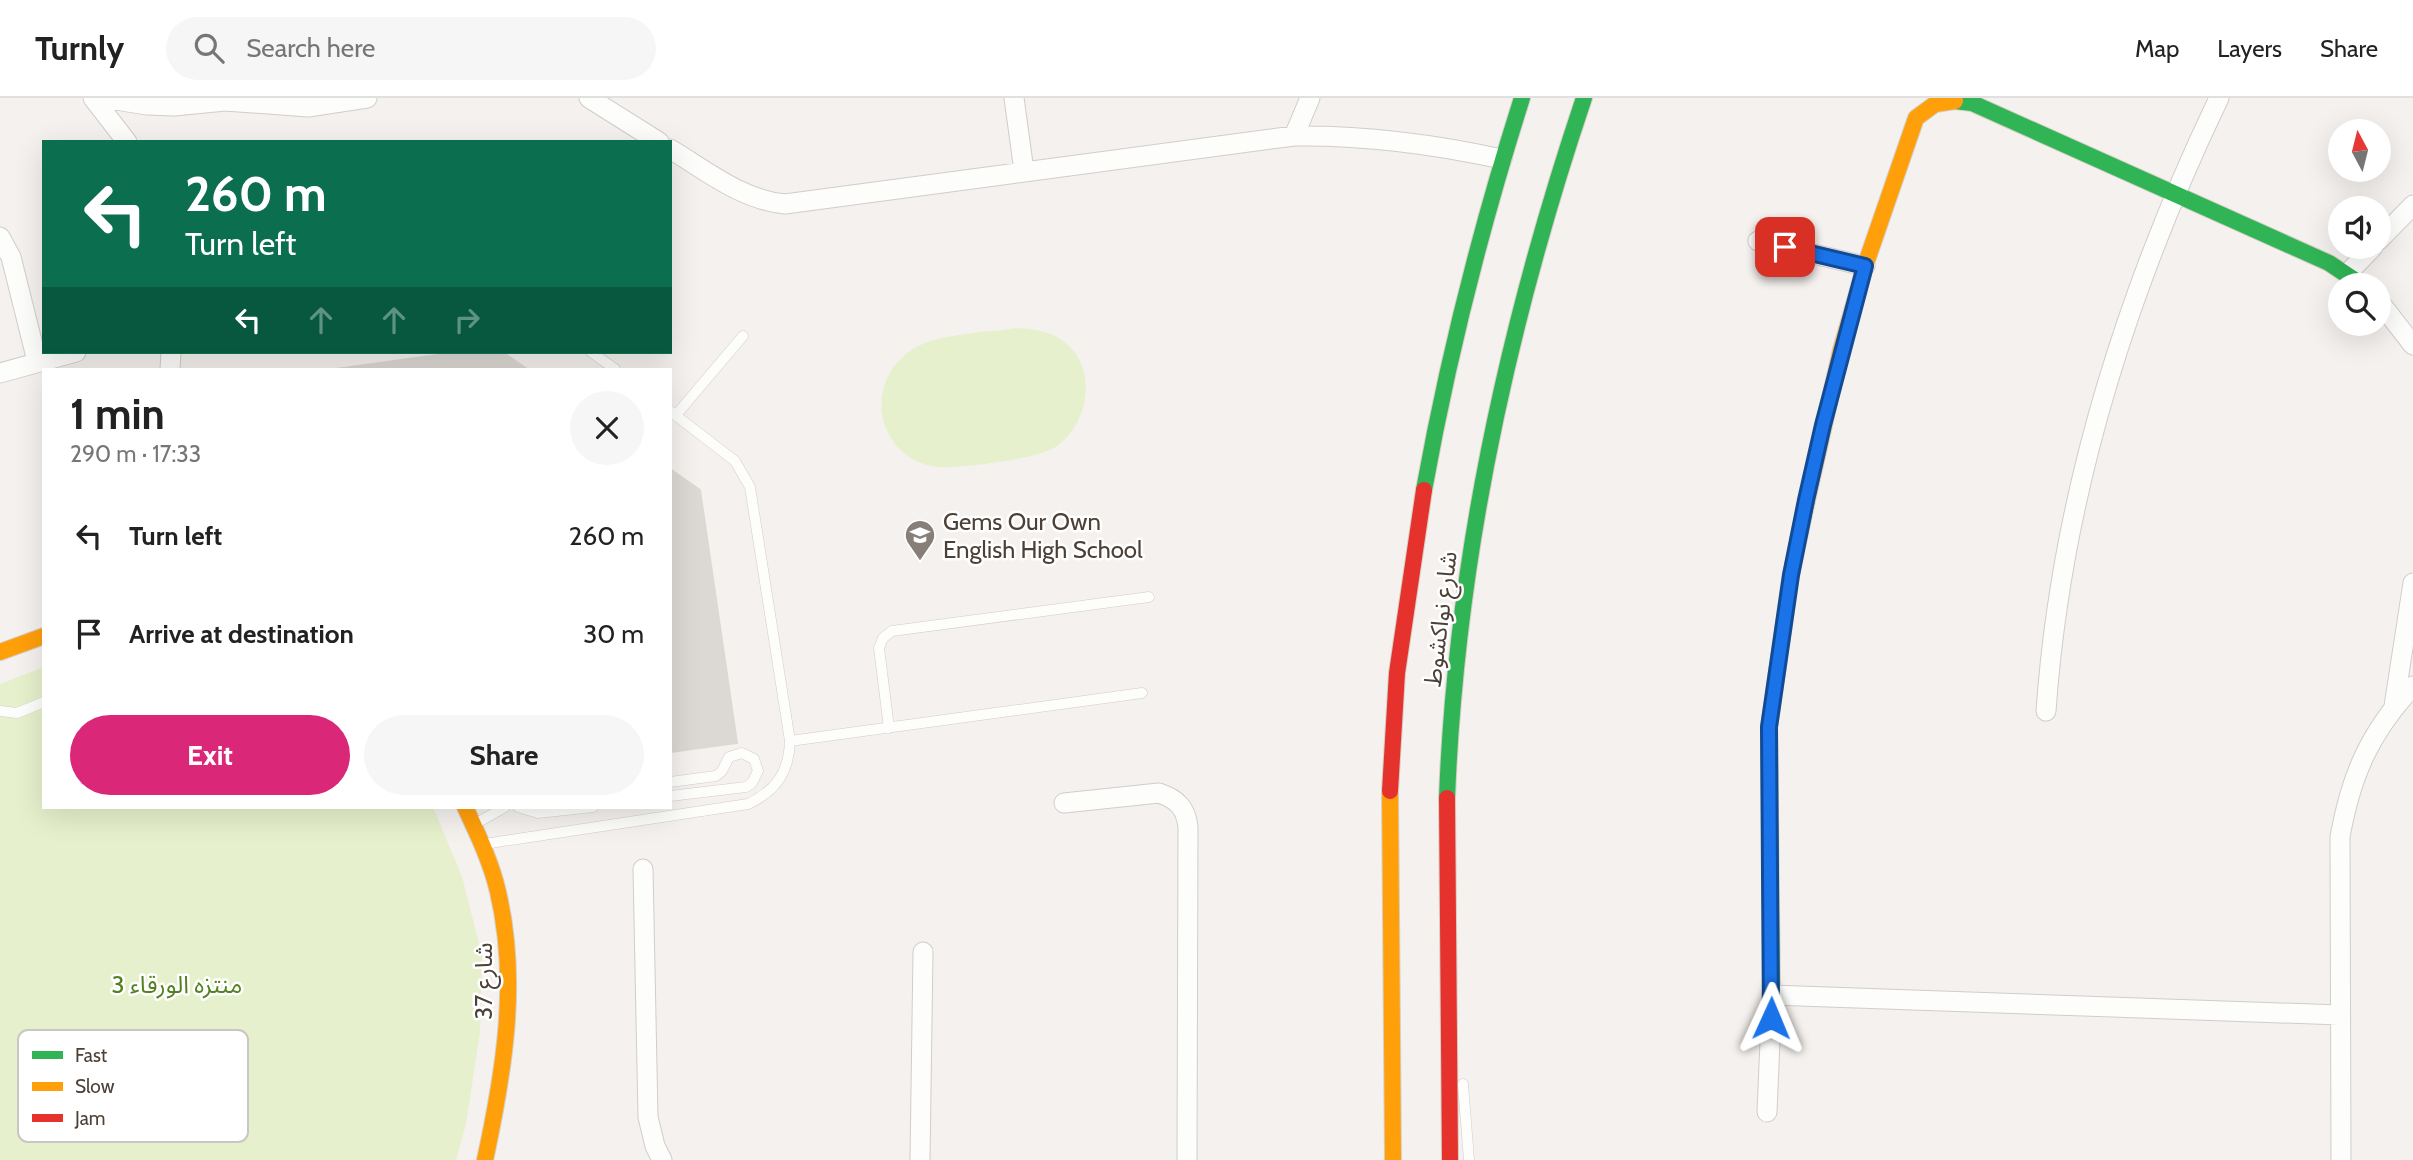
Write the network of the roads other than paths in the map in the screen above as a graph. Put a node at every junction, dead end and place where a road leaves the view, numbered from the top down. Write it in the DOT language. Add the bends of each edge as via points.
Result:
graph roads {
  1 [pos="93,98"];
  2 [pos="103,98"];
  3 [pos="367,98"];
  4 [pos="589,98"];
  5 [pos="1014,98"];
  6 [pos="1310,98"];
  7 [pos="1522,98"];
  8 [pos="1584,98"];
  9 [pos="2219,98"];
  10 [pos="1294,136"];
  11 [pos="125,140"];
  12 [pos="656,140"];
  13 [pos="672,150"];
  14 [pos="1503,159"];
  15 [pos="1024,171"];
  16 [pos="2177,195"];
  17 [pos="2413,205"];
  18 [pos="2391,228"];
  19 [pos="0,237"];
  20 [pos="1758,241"];
  21 [pos="1865,266"];
  22 [pos="2345,273"];
  23 [pos="2391,317"];
  24 [pos="743,336"];
  25 [pos="2413,345"];
  26 [pos="67,354"];
  27 [pos="594,354"];
  28 [pos="37,361"];
  29 [pos="614,368"];
  30 [pos="0,373"];
  31 [pos="673,413"];
  32 [pos="2413,583"];
  33 [pos="1149,597"];
  34 [pos="42,637"];
  35 [pos="0,652"];
  36 [pos="2413,686"];
  37 [pos="1142,693"];
  38 [pos="42,703"];
  39 [pos="2394,706"];
  40 [pos="2046,710"];
  41 [pos="0,711"];
  42 [pos="1451,724"];
  43 [pos="889,728"];
  44 [pos="790,741"];
  45 [pos="672,782"];
  46 [pos="1459,784"];
  47 [pos="672,796"];
  48 [pos="1064,803"];
  49 [pos="466,809"];
  50 [pos="501,809"];
  51 [pos="525,809"];
  52 [pos="575,809"];
  53 [pos="474,824"];
  54 [pos="483,844"];
  55 [pos="1459,844"];
  56 [pos="643,869"];
  57 [pos="923,952"];
  58 [pos="1460,981"];
  59 [pos="1772,995"];
  60 [pos="2340,1014"];
  61 [pos="1462,1073"];
  62 [pos="1767,1112"];
  63 [pos="485,1160"];
  64 [pos="662,1160"];
  65 [pos="920,1160"];
  66 [pos="1187,1160"];
  67 [pos="1392,1160"];
  68 [pos="1450,1160"];
  69 [pos="1469,1160"];
  70 [pos="2341,1160"];
  1 -- 11 [label="street"];
  2 -- 3 [label="street" via="160,106 225,101 308,107"];
  4 -- 12 [label="street"];
  5 -- 15 [label="street"];
  6 -- 10 [label="street"];
  7 -- 14 [label="street, شارع نواكشوط"];
  8 -- 42 [label="street, شارع نواكشوط" via="1523,297 1497,414 1471,555"];
  9 -- 16 [label="street"];
  10 -- 14 [label="street" via="1418,142"];
  10 -- 15 [label="street"];
  13 -- 15 [label="street" via="749,197 785,204"];
  14 -- 67 [label="street, شارع نواكشوط" via="1443,390 1422,494 1400,648 1392,737 1389,866"];
  16 -- 21 [label="street" via="1972,103 1947,99 1935,102 1916,118"];
  16 -- 22 [label="street"];
  16 -- 40 [label="street" via="2121,343 2077,498 2056,603"];
  17 -- 18 [label="street"];
  19 -- 28 [label="street" via="12,257"];
  20 -- 21 [label="street"];
  21 -- 59 [label="street" via="1806,500 1769,727"];
  23 -- 25 [label="street"];
  24 -- 31 [label="lane"];
  26 -- 28 [label="street"];
  27 -- 29 [label="lane"];
  28 -- 30 [label="street"];
  31 -- 44 [label="lane" via="735,461 750,487"];
  32 -- 39 [label="street"];
  33 -- 43 [label="lane" via="892,631 879,648"];
  34 -- 35 [label="street"];
  36 -- 39 [label="street"];
  37 -- 43 [label="lane"];
  38 -- 41 [label="lane" via="17,712"];
  39 -- 60 [label="street" via="2373,735 2346,802 2340,837"];
  42 -- 46 [label="lane" via="1460,752"];
  42 -- 68 [label="street, شارع نواكشوط" via="1446,892"];
  43 -- 44 [label="lane"];
  44 -- 54 [label="lane" via="787,765 775,787 748,804"];
  45 -- 47 [label="lane" via="716,776 735,754 748,754 757,764 757,778 747,787"];
  48 -- 66 [label="street" via="1159,793 1171,797 1186,815"];
  49 -- 53 [label="street, شارع 37"];
  50 -- 53 [label="lane"];
  51 -- 52 [label="lane" via="538,813"];
  53 -- 54 [label="street, شارع 37"];
  54 -- 63 [label="street, شارع 37" via="505,916 509,954 504,1058"];
  55 -- 58 [label="lane"];
  56 -- 64 [label="street" via="648,1117"];
  57 -- 65 [label="street"];
  59 -- 60 [label="street"];
  59 -- 62 [label="street"];
  60 -- 70 [label="street"];
  61 -- 69 [label="lane"];
}
